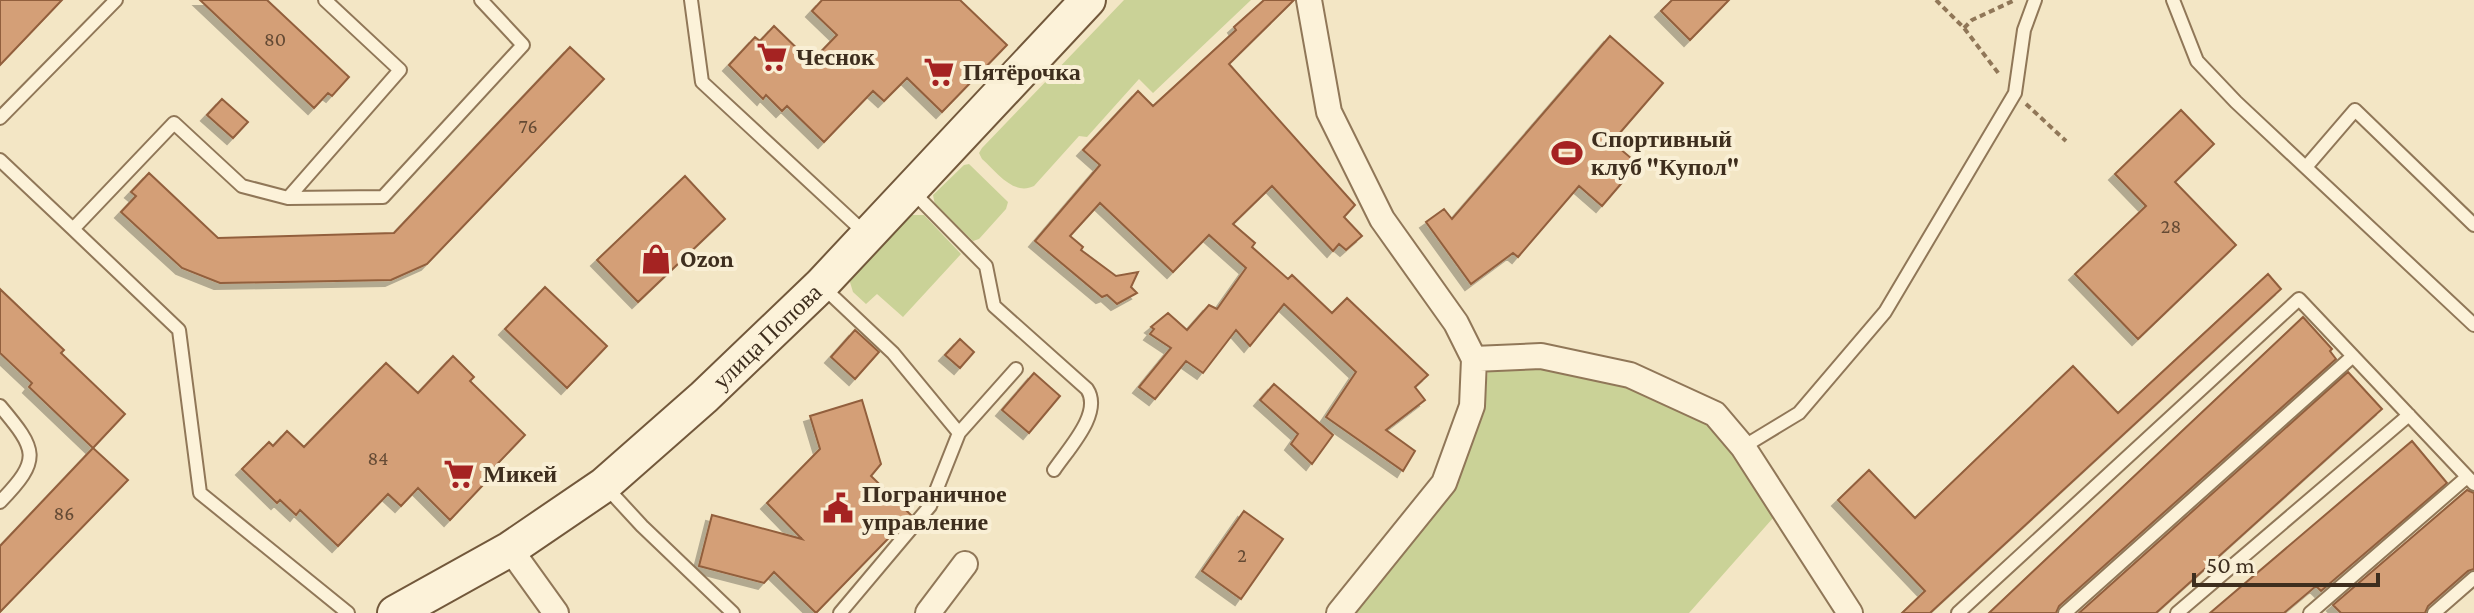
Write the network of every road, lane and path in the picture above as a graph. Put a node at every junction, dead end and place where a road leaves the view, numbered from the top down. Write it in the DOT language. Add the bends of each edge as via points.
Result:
graph roads {
  1 [pos="116,0"];
  2 [pos="325,0"];
  3 [pos="481,0"];
  4 [pos="691,0"];
  5 [pos="1088,0"];
  6 [pos="1309,0"];
  7 [pos="2015,0"];
  8 [pos="2035,0"];
  9 [pos="2173,0"];
  10 [pos="1964,28"];
  11 [pos="0,118"];
  12 [pos="0,160"];
  13 [pos="2306,167"];
  14 [pos="911,190"];
  15 [pos="288,198"];
  16 [pos="2474,225"];
  17 [pos="73,229"];
  18 [pos="866,234"];
  19 [pos="821,285"];
  20 [pos="2474,325"];
  21 [pos="2353,356"];
  22 [pos="1474,359"];
  23 [pos="1016,369"];
  24 [pos="0,406"];
  25 [pos="2409,415"];
  26 [pos="959,433"];
  27 [pos="1743,447"];
  28 [pos="1054,470"];
  29 [pos="2471,481"];
  30 [pos="604,485"];
  31 [pos="0,502"];
  32 [pos="510,549"];
  33 [pos="965,564"];
  34 [pos="2474,578"];
  35 [pos="2314,612"];
  36 [pos="348,613"];
  37 [pos="395,613"];
  38 [pos="556,613"];
  39 [pos="733,613"];
  40 [pos="840,613"];
  41 [pos="928,613"];
  42 [pos="1339,613"];
  43 [pos="1850,613"];
  44 [pos="1958,613"];
  45 [pos="2065,613"];
  46 [pos="2177,613"];
  47 [pos="2434,613"];
  1 -- 11 [label="lane"];
  2 -- 15 [label="lane" via="400,70"];
  3 -- 15 [label="lane" via="523,45 383,197"];
  4 -- 18 [label="lane" via="702,82"];
  5 -- 14 [label="street, улица Попова"];
  6 -- 22 [label="street" via="1329,112 1382,219 1456,323"];
  7 -- 10 [label="path"];
  8 -- 27 [label="lane" via="2024,30 2015,93 1885,312 1799,413"];
  9 -- 13 [label="lane" via="2197,61"];
  12 -- 17 [label="lane"];
  13 -- 16 [label="lane" via="2355,110"];
  13 -- 20 [label="lane"];
  14 -- 18 [label="street, улица Попова"];
  14 -- 28 [label="lane" via="986,266 994,306 1093,397 1093,411"];
  15 -- 17 [label="lane" via="242,186 174,123"];
  17 -- 36 [label="lane" via="179,330 200,493"];
  18 -- 19 [label="street, улица Попова"];
  19 -- 26 [label="lane" via="893,353"];
  19 -- 30 [label="street, улица Попова"];
  21 -- 25 [label="lane"];
  21 -- 44 [label="lane" via="2299,299"];
  21 -- 45 [label="lane"];
  22 -- 27 [label="street" via="1541,356 1630,375 1715,414"];
  22 -- 42 [label="street" via="1472,406 1444,483"];
  23 -- 26 [label="lane"];
  24 -- 31 [label="lane" via="26,437 30,455 24,478"];
  25 -- 29 [label="lane"];
  25 -- 46 [label="lane"];
  26 -- 40 [label="lane" via="930,506"];
  27 -- 43 [label="street"];
  29 -- 35 [label="lane"];
  30 -- 32 [label="street, улица Попова"];
  30 -- 39 [label="lane"];
  32 -- 37 [label="street, улица Попова"];
  32 -- 38 [label="street"];
  33 -- 41 [label="street"];
  34 -- 47 [label="lane"];
}
